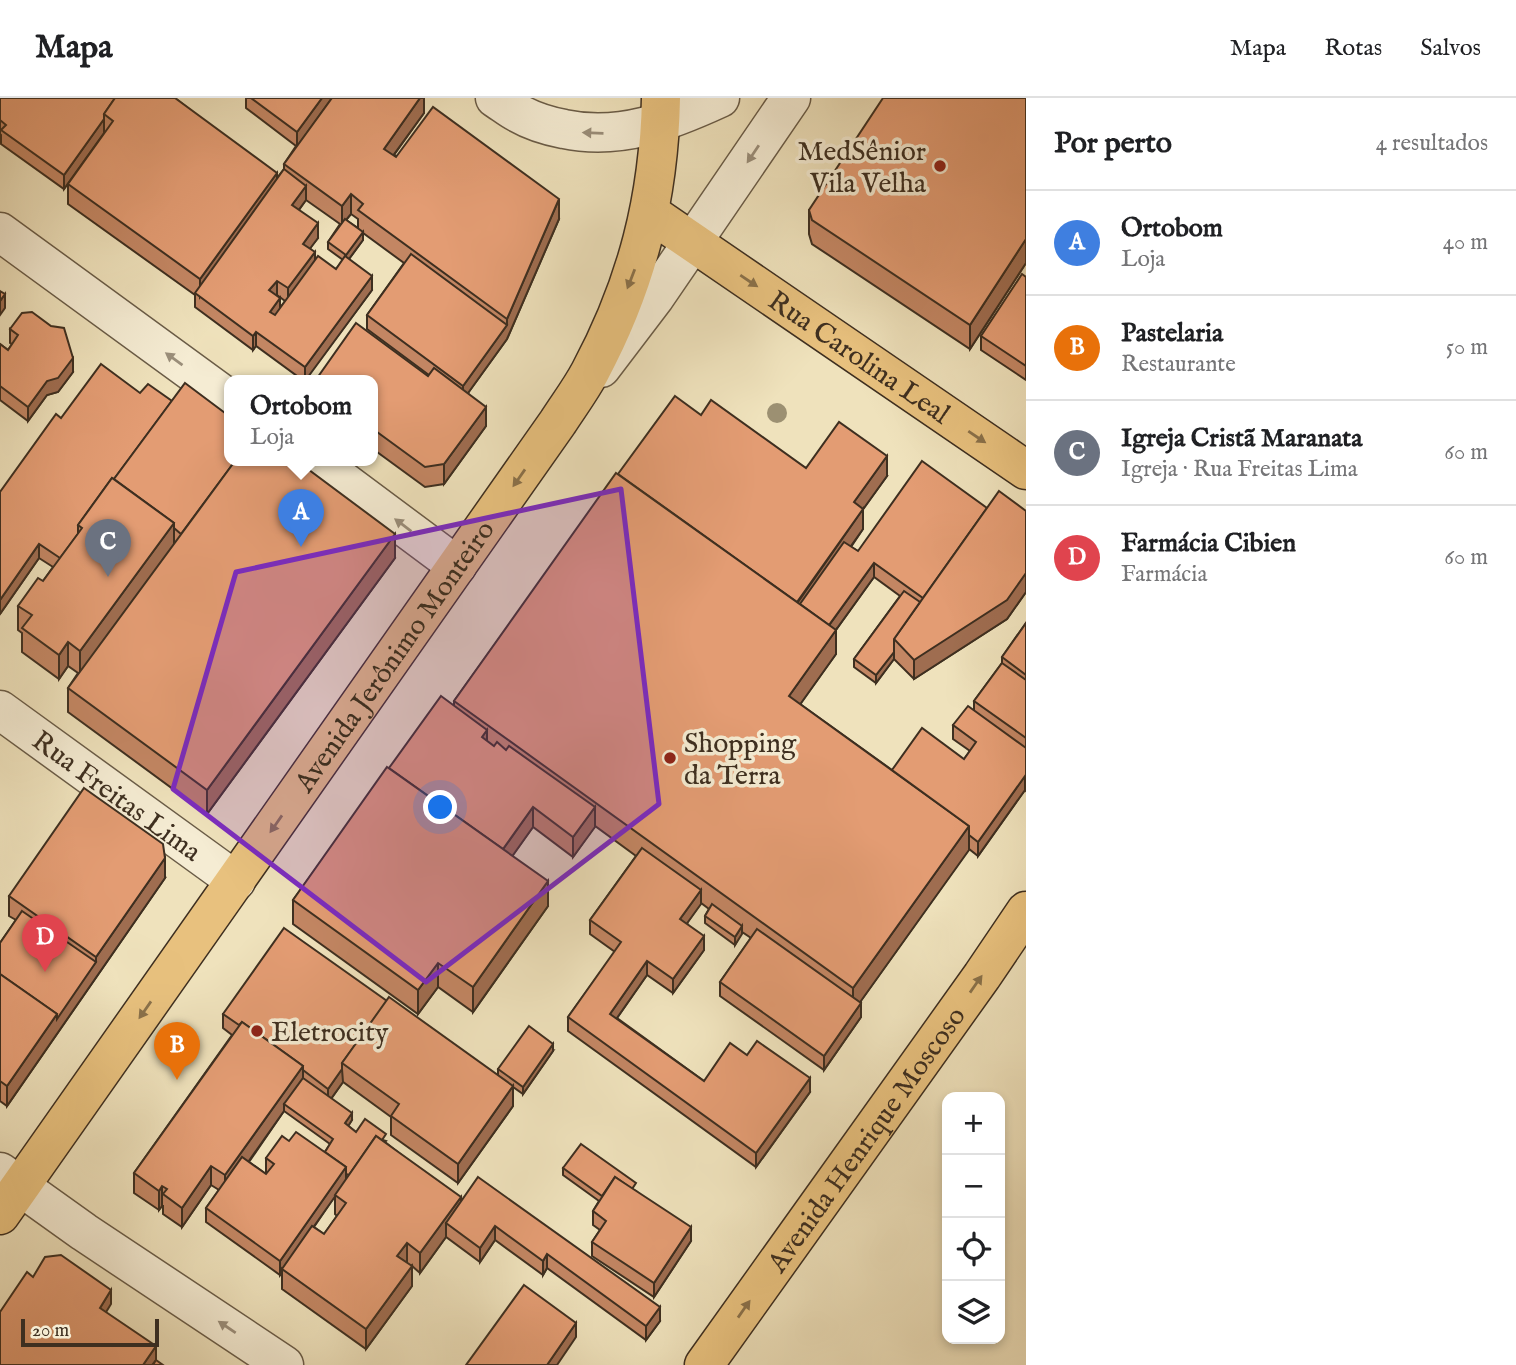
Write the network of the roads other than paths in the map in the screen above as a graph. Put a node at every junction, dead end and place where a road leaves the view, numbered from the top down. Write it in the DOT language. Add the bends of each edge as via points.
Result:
graph roads {
  1 [pos="495,98"];
  2 [pos="720,98"];
  3 [pos="791,98"];
  4 [pos="660,111"];
  5 [pos="650,213"];
  6 [pos="0,232"];
  7 [pos="692,242"];
  8 [pos="224,395"];
  9 [pos="558,422"];
  10 [pos="323,466"];
  11 [pos="1026,470"];
  12 [pos="457,566"];
  13 [pos="0,710"];
  14 [pos="236,881"];
  15 [pos="1026,911"];
  16 [pos="7,1191"];
  17 [pos="284,1365"];
  18 [pos="704,1365"];
  4 -- 1 [label="street, one-way" via="634,130 579,132 520,115"];
  2 -- 4 [label="street"];
  3 -- 7 [label="street, Avenida Jerônimo Monteiro, one-way"];
  4 -- 5 [label="main road"];
  5 -- 7 [label="main road, Rua Carolina Leal"];
  5 -- 9 [label="main road, one-way" via="615,322"];
  8 -- 6 [label="street, one-way"];
  7 -- 9 [label="street, Avenida Jerônimo Monteiro" via="656,297"];
  7 -- 11 [label="main road, Rua Carolina Leal, one-way"];
  9 -- 12 [label="main road, Avenida Jerônimo Monteiro, one-way"];
  12 -- 10 [label="street, one-way"];
  12 -- 14 [label="main road, Avenida Jerônimo Monteiro, one-way"];
  13 -- 14 [label="street, Rua Freitas Lima"];
  14 -- 16 [label="main road, Avenida Jerônimo Monteiro, one-way"];
  18 -- 15 [label="main road, Avenida Henrique Moscoso, one-way"];
  17 -- 16 [label="street, one-way" via="84,1232"];
}
